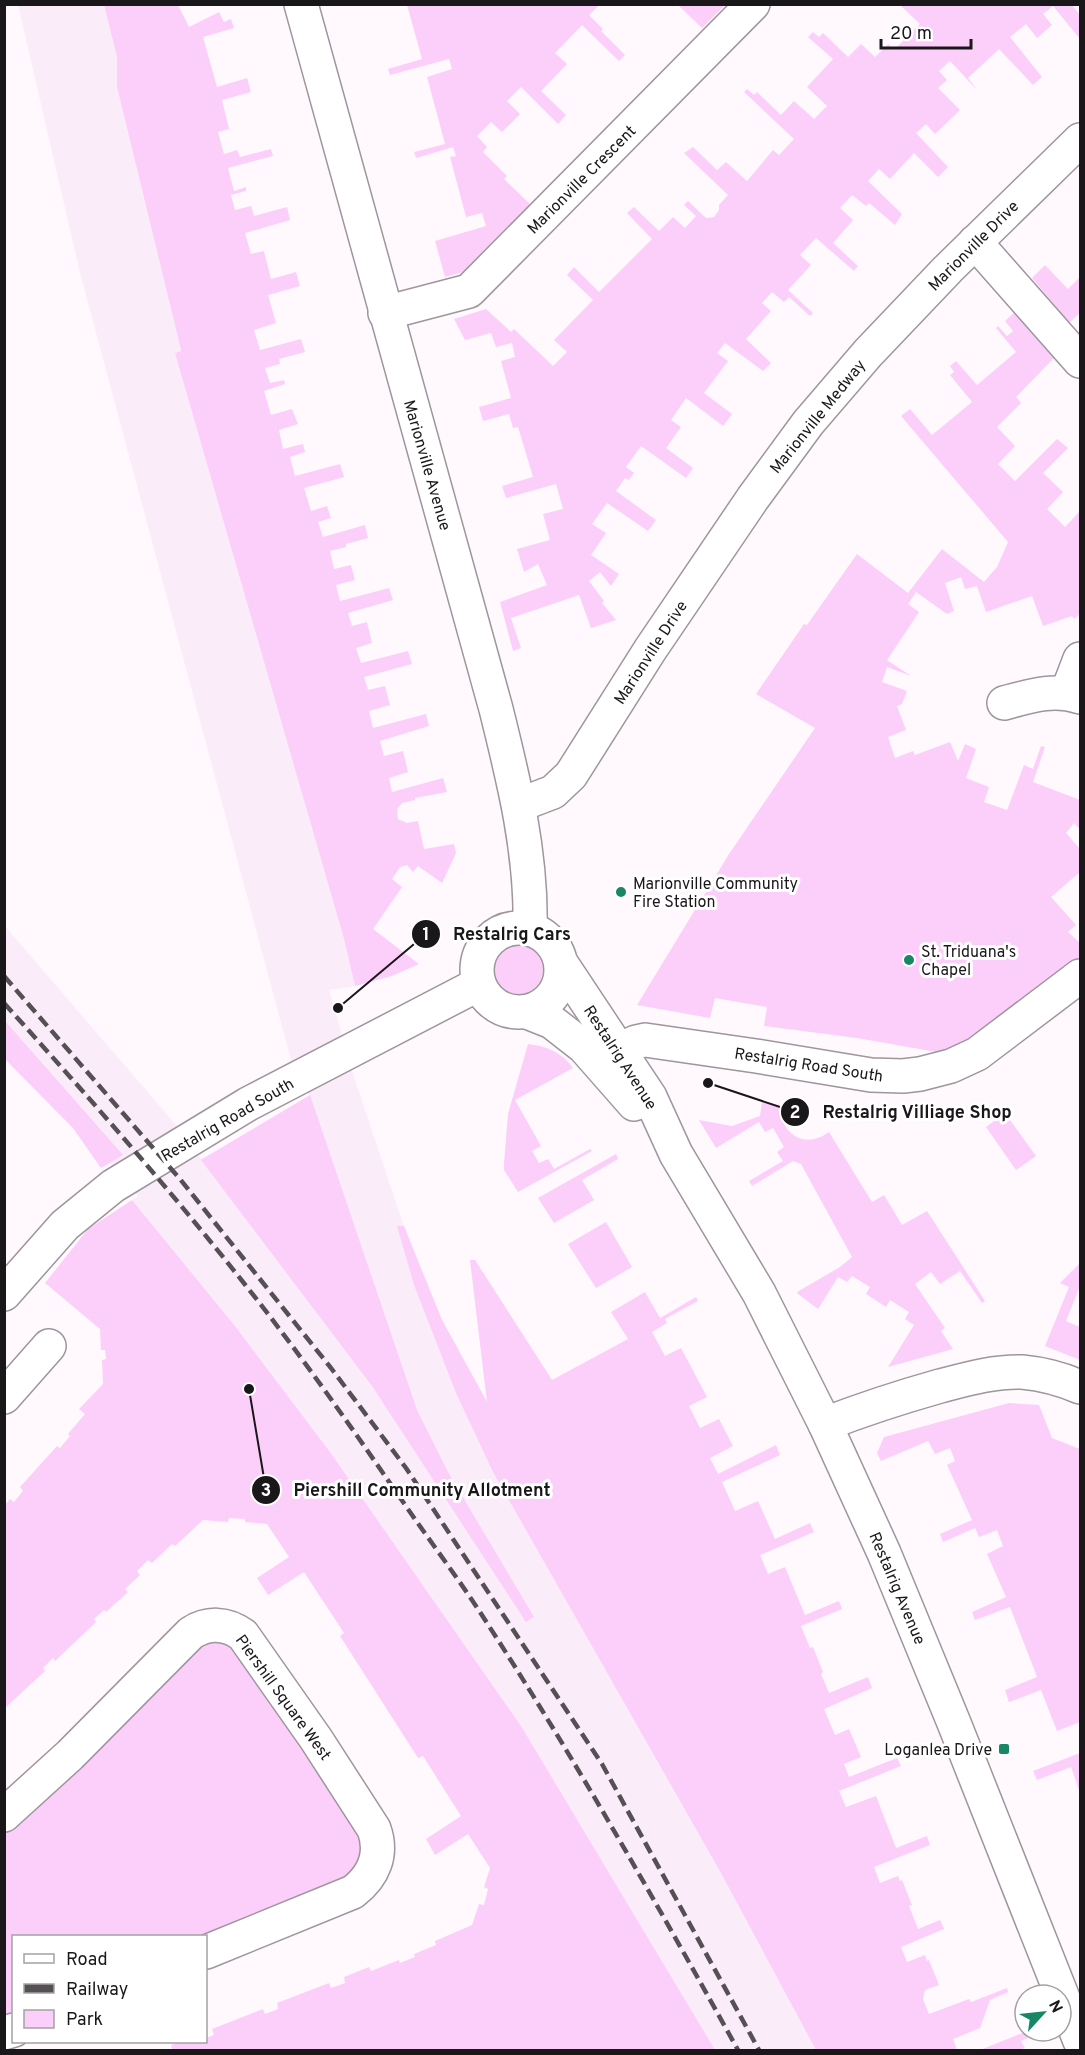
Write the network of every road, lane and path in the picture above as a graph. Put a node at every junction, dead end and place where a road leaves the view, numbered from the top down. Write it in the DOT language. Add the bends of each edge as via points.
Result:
graph roads {
  1 [pos="301,4"];
  2 [pos="753,4"];
  3 [pos="1080,140"];
  4 [pos="975,242"];
  5 [pos="385,314"];
  6 [pos="868,353"];
  7 [pos="1080,361"];
  8 [pos="766,479"];
  9 [pos="1080,659"];
  10 [pos="1074,695"];
  11 [pos="1004,703"];
  12 [pos="519,805"];
  13 [pos="530,929"];
  14 [pos="561,963"];
  15 [pos="1080,976"];
  16 [pos="478,984"];
  17 [pos="527,1012"];
  18 [pos="620,1050"];
  19 [pos="676,1154"];
  20 [pos="4,1294"];
  21 [pos="50,1346"];
  22 [pos="1080,1387"];
  23 [pos="4,1397"];
  24 [pos="825,1424"];
  25 [pos="4,1815"];
  26 [pos="207,1952"];
  27 [pos="1080,2041"];
  1 -- 5 [label="street, Marionville Avenue"];
  2 -- 5 [label="street, Marionville Crescent" via="469,291"];
  3 -- 4 [label="street, Marionville Drive"];
  4 -- 6 [label="street, Marionville Drive"];
  4 -- 7 [label="street"];
  5 -- 12 [label="street, Marionville Avenue" via="496,709"];
  6 -- 8 [label="street, Marionville Medway"];
  8 -- 12 [label="street, Marionville Drive" via="571,775 553,792"];
  9 -- 10 [label="street"];
  10 -- 11 [label="street" via="1043,693"];
  12 -- 13 [label="street, Marionville Avenue" via="529,878"];
  13 -- 14 [label="street" via="550,941"];
  13 -- 16 [label="street" via="507,930 487,941 479,954"];
  14 -- 17 [label="street" via="559,986 553,996 542,1007"];
  14 -- 18 [label="street, Restalrig Avenue"];
  15 -- 18 [label="street, Restalrig Road South" via="977,1054 920,1074 871,1076 645,1040"];
  16 -- 17 [label="street" via="498,1008 512,1013"];
  16 -- 20 [label="street, Restalrig Road South" via="248,1104 113,1186 65,1225"];
  17 -- 19 [label="street, Restalrig Avenue" via="552,1022 585,1047"];
  18 -- 19 [label="street, Restalrig Avenue" via="650,1097"];
  19 -- 24 [label="street, Restalrig Avenue" via="759,1293"];
  21 -- 23 [label="street"];
  22 -- 24 [label="street" via="1037,1374 996,1374 887,1401"];
  24 -- 27 [label="street, Restalrig Avenue" via="906,1606"];
  25 -- 26 [label="street, Piershill Square West" via="70,1755 191,1633 214,1624 236,1630 316,1739 374,1829 378,1855 371,1874 353,1892"];
}
